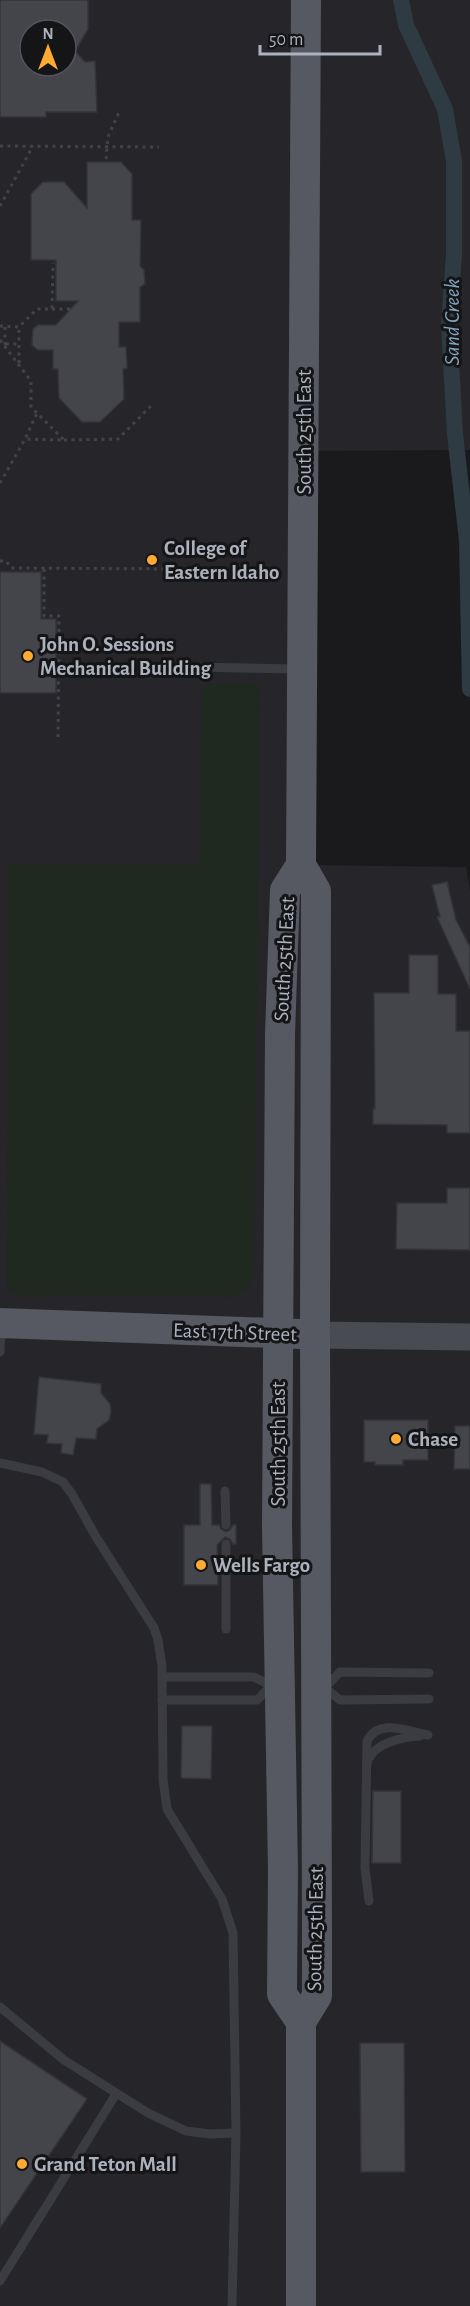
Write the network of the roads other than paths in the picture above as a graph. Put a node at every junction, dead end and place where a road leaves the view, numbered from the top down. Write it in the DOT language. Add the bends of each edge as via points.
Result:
graph roads {
  1 [pos="306,0"];
  2 [pos="192,667"];
  3 [pos="302,669"];
  4 [pos="301,865"];
  5 [pos="0,1332"];
  6 [pos="279,1334"];
  7 [pos="315,1335"];
  8 [pos="470,1337"];
  9 [pos="0,1463"];
  10 [pos="225,1491"];
  11 [pos="226,1524"];
  12 [pos="226,1544"];
  13 [pos="226,1629"];
  14 [pos="429,1673"];
  15 [pos="162,1677"];
  16 [pos="275,1687"];
  17 [pos="321,1688"];
  18 [pos="429,1699"];
  19 [pos="162,1700"];
  20 [pos="365,1780"];
  21 [pos="283,1870"];
  22 [pos="369,1901"];
  23 [pos="317,1928"];
  24 [pos="0,2007"];
  25 [pos="301,2022"];
  26 [pos="117,2094"];
  27 [pos="236,2133"];
  28 [pos="0,2281"];
  29 [pos="232,2306"];
  30 [pos="301,2306"];
  1 -- 3 [label="main road, South 25th East"];
  2 -- 3 [label="lane"];
  3 -- 4 [label="main road, South 25th East"];
  4 -- 6 [label="main road, South 25th East" via="285,890 280,1035"];
  4 -- 7 [label="main road, South 25th East" via="316,891"];
  5 -- 6 [label="main road, East 17th Street"];
  6 -- 7 [label="main road, East 17th Street"];
  6 -- 16 [label="main road, South 25th East"];
  7 -- 8 [label="main road, East 17th Street"];
  7 -- 17 [label="main road, South 25th East"];
  9 -- 15 [label="lane" via="42,1472 63,1482 154,1628"];
  10 -- 11 [label="lane"];
  12 -- 13 [label="lane"];
  14 -- 17 [label="lane" via="340,1672"];
  15 -- 16 [label="lane" via="254,1677"];
  15 -- 19 [label="lane"];
  16 -- 19 [label="lane" via="257,1700"];
  16 -- 21 [label="main road, South 25th East"];
  17 -- 18 [label="lane" via="340,1700"];
  17 -- 23 [label="main road, South 25th East"];
  19 -- 27 [label="lane" via="167,1809 222,1899 233,1933"];
  20 -- 20 [label="lane" via="365,1745 373,1731 397,1728 428,1735 401,1739 371,1753"];
  20 -- 22 [label="lane"];
  21 -- 23 [label="main road" via="305,1922"];
  21 -- 25 [label="main road, South 25th East" via="282,1994"];
  23 -- 25 [label="main road, South 25th East" via="317,1996"];
  24 -- 26 [label="lane" via="64,2060"];
  25 -- 30 [label="main road, South 25th East"];
  26 -- 27 [label="lane" via="186,2132"];
  26 -- 28 [label="lane"];
  27 -- 29 [label="lane"];
}
